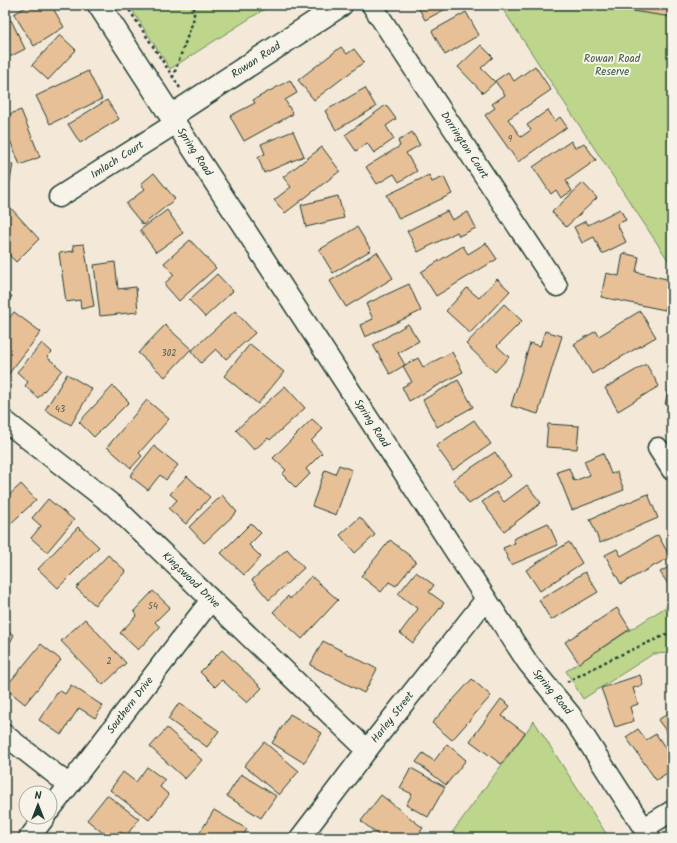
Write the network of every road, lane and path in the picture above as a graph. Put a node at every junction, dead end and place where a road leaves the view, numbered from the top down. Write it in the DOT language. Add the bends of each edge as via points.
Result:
graph roads {
  1 [pos="99,5"];
  2 [pos="126,5"];
  3 [pos="194,5"];
  4 [pos="341,5"];
  5 [pos="372,5"];
  6 [pos="173,77"];
  7 [pos="190,103"];
  8 [pos="174,119"];
  9 [pos="59,197"];
  10 [pos="557,286"];
  11 [pos="5,421"];
  12 [pos="658,448"];
  13 [pos="672,470"];
  14 [pos="486,599"];
  15 [pos="211,600"];
  16 [pos="672,632"];
  17 [pos="550,690"];
  18 [pos="5,735"];
  19 [pos="367,750"];
  20 [pos="69,785"];
  21 [pos="58,799"];
  22 [pos="672,811"];
  23 [pos="39,825"];
  24 [pos="647,833"];
  25 [pos="29,838"];
  26 [pos="300,838"];
  1 -- 8 [label="main road, Spring Road"];
  2 -- 6 [label="path"];
  3 -- 6 [label="path" via="194,18"];
  4 -- 7 [label="main road, Rowan Road"];
  5 -- 10 [label="street, Dorrington Court"];
  6 -- 7 [label="path"];
  7 -- 8 [label="main road, Rowan Road"];
  8 -- 9 [label="street, Imlach Court"];
  8 -- 14 [label="street, Spring Road"];
  11 -- 15 [label="street, Kingswood Drive" via="114,506"];
  12 -- 13 [label="street"];
  14 -- 17 [label="street, Spring Road" via="531,668"];
  14 -- 19 [label="street, Harley Street"];
  15 -- 19 [label="street, Kingswood Drive"];
  15 -- 20 [label="street, Southern Drive"];
  16 -- 17 [label="path" via="595,666"];
  17 -- 24 [label="street, Spring Road" via="570,714"];
  18 -- 20 [label="street"];
  19 -- 26 [label="street, Harley Street"];
  20 -- 21 [label="street, Southern Drive"];
  22 -- 24 [label="street"];
  23 -- 25 [label="street"];
}
